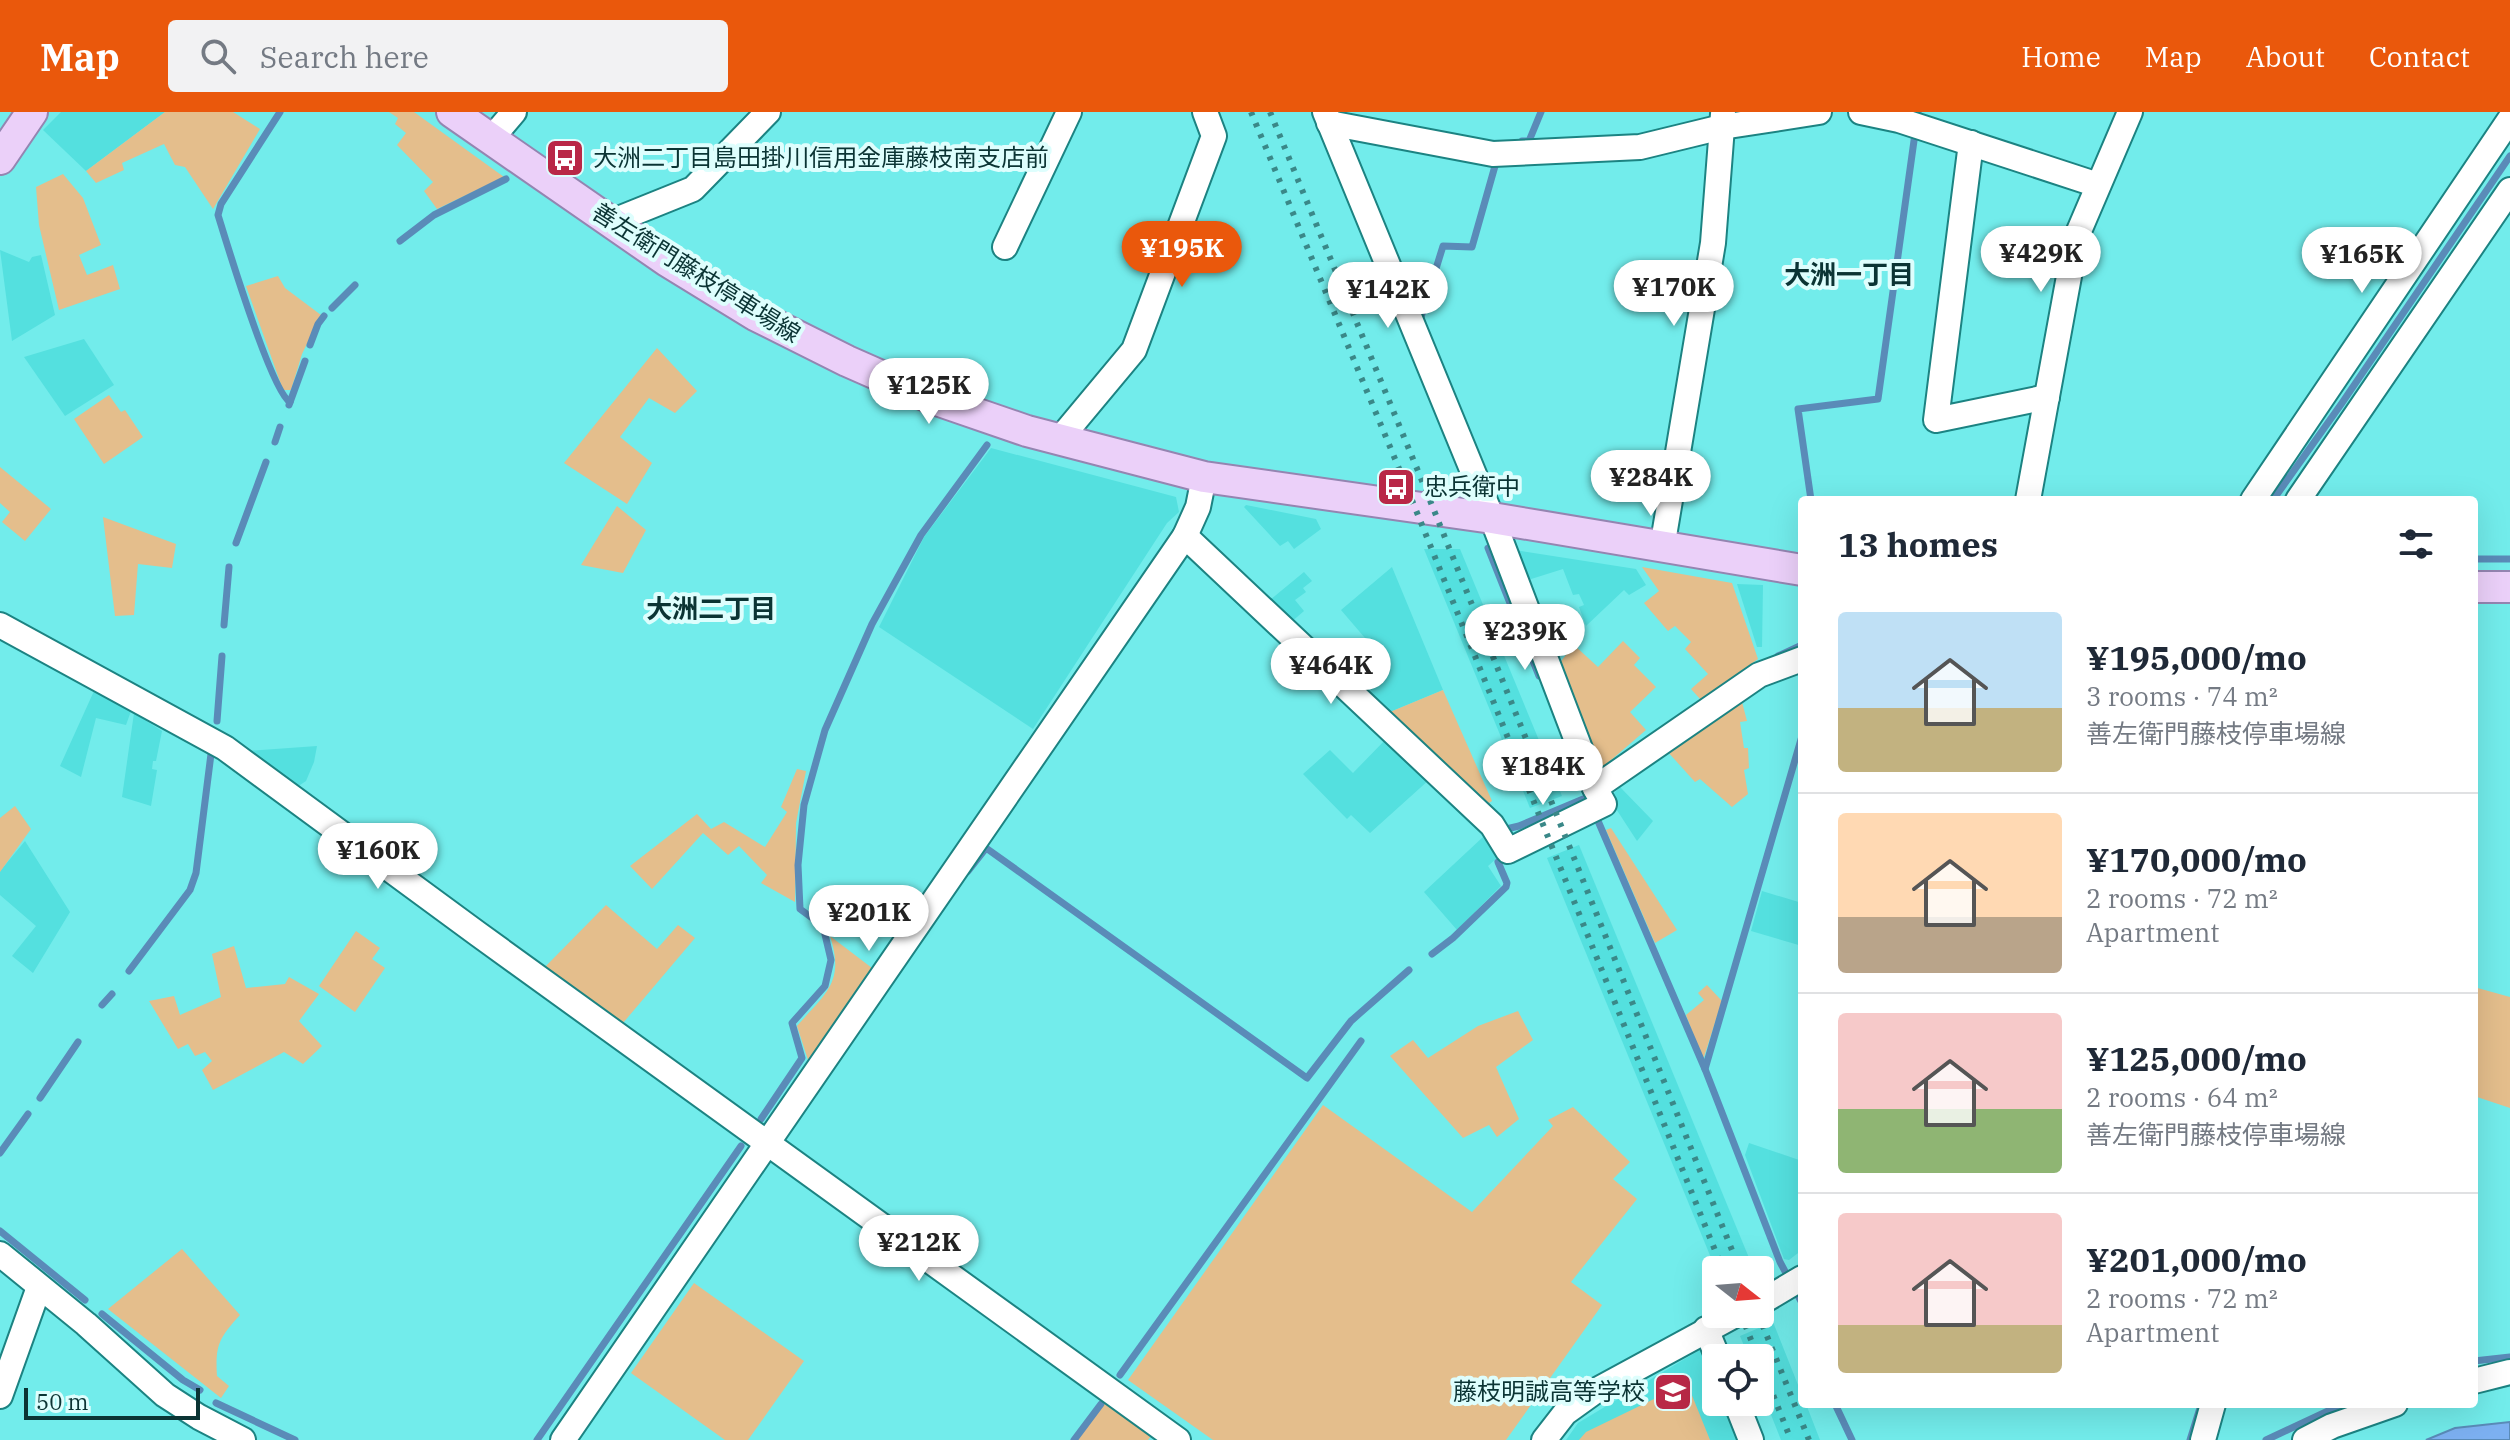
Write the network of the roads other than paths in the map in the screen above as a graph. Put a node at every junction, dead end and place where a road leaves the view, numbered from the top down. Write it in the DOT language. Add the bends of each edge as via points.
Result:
graph roads {
  1 [pos="32,112"];
  2 [pos="452,112"];
  3 [pos="514,112"];
  4 [pos="768,112"];
  5 [pos="1069,112"];
  6 [pos="1205,112"];
  7 [pos="1819,112"];
  8 [pos="1861,112"];
  9 [pos="2130,112"];
  10 [pos="1330,116"];
  11 [pos="2510,119"];
  12 [pos="1723,120"];
  13 [pos="491,139"];
  14 [pos="1971,143"];
  15 [pos="0,159"];
  16 [pos="2098,185"];
  17 [pos="2510,190"];
  18 [pos="611,222"];
  19 [pos="1005,247"];
  20 [pos="2047,397"];
  21 [pos="1059,440"];
  22 [pos="1204,477"];
  23 [pos="2029,496"];
  24 [pos="2256,496"];
  25 [pos="2301,496"];
  26 [pos="1492,518"];
  27 [pos="1185,536"];
  28 [pos="1662,548"];
  29 [pos="1798,569"];
  30 [pos="2478,587"];
  31 [pos="2510,587"];
  32 [pos="4,634"];
  33 [pos="1798,660"];
  34 [pos="1593,803"];
  35 [pos="768,1143"];
  36 [pos="0,1254"];
  37 [pos="1797,1281"];
  38 [pos="39,1287"];
  39 [pos="1774,1295"];
  40 [pos="1706,1329"];
  41 [pos="1712,1344"];
  42 [pos="2510,1372"];
  43 [pos="2478,1380"];
  44 [pos="0,1396"];
  45 [pos="2212,1408"];
  46 [pos="2384,1408"];
  47 [pos="1742,1416"];
  48 [pos="243,1440"];
  49 [pos="563,1440"];
  50 [pos="1178,1440"];
  51 [pos="1544,1440"];
  52 [pos="1751,1440"];
  53 [pos="2203,1440"];
  54 [pos="2305,1440"];
  1 -- 15 [label="main road"];
  2 -- 13 [label="main road, 善左衛門藤枝停車場線"];
  3 -- 13 [label="street"];
  4 -- 18 [label="street" via="693,189"];
  5 -- 19 [label="street"];
  6 -- 21 [label="street" via="1214,136 1134,350"];
  7 -- 12 [label="street"];
  8 -- 14 [label="street"];
  9 -- 16 [label="street"];
  10 -- 12 [label="street" via="1493,154 1640,147"];
  10 -- 26 [label="street"];
  11 -- 24 [label="street"];
  12 -- 28 [label="street" via="1713,243"];
  13 -- 18 [label="main road, 善左衛門藤枝停車場線"];
  14 -- 16 [label="street"];
  14 -- 20 [label="street" via="1936,420"];
  16 -- 20 [label="street" via="2076,238"];
  17 -- 25 [label="street"];
  18 -- 21 [label="main road, 善左衛門藤枝停車場線" via="755,315 847,361 931,398"];
  20 -- 23 [label="street"];
  21 -- 22 [label="main road, 善左衛門藤枝停車場線"];
  22 -- 26 [label="main road, 善左衛門藤枝停車場線"];
  22 -- 27 [label="street"];
  26 -- 28 [label="main road, 善左衛門藤枝停車場線"];
  26 -- 34 [label="street"];
  27 -- 34 [label="street" via="1492,825 1508,851"];
  27 -- 35 [label="street"];
  28 -- 29 [label="main road, 善左衛門藤枝停車場線"];
  30 -- 31 [label="main road"];
  32 -- 35 [label="street" via="225,748"];
  33 -- 34 [label="street" via="1759,675"];
  35 -- 49 [label="street"];
  35 -- 50 [label="street"];
  36 -- 38 [label="street"];
  37 -- 39 [label="street"];
  38 -- 44 [label="street"];
  38 -- 48 [label="street" via="165,1395"];
  40 -- 41 [label="street"];
  40 -- 51 [label="street" via="1597,1390 1565,1413"];
  42 -- 43 [label="street"];
  45 -- 53 [label="street"];
  46 -- 54 [label="street"];
  47 -- 52 [label="street"];
}
